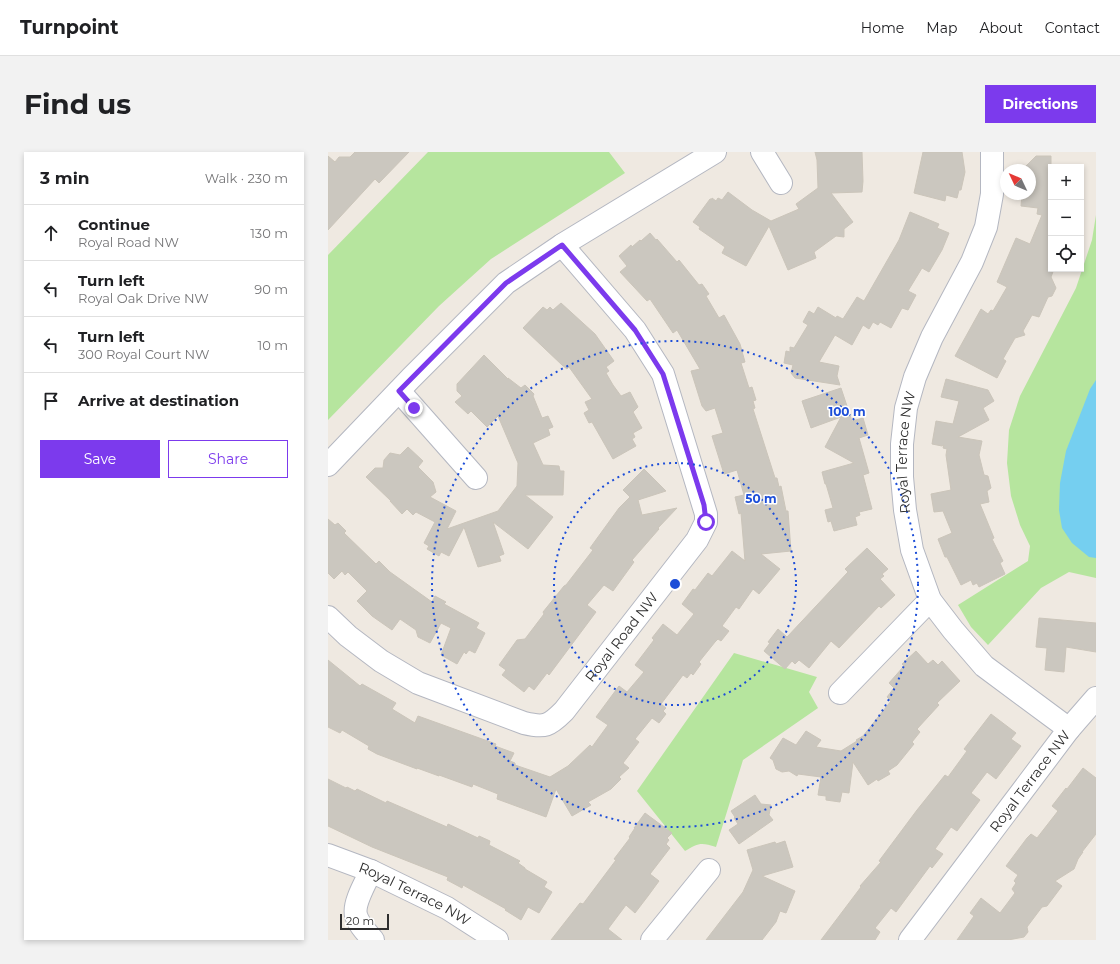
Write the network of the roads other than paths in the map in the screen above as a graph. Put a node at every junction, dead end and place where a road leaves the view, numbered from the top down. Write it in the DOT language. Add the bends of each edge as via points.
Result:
graph roads {
  1 [pos="715,152"];
  2 [pos="762,152"];
  3 [pos="992,152"];
  4 [pos="781,183"];
  5 [pos="562,245"];
  6 [pos="399,391"];
  7 [pos="328,465"];
  8 [pos="476,478"];
  9 [pos="930,600"];
  10 [pos="328,617"];
  11 [pos="840,693"];
  12 [pos="1096,698"];
  13 [pos="1069,729"];
  14 [pos="328,855"];
  15 [pos="709,870"];
  16 [pos="371,871"];
  17 [pos="494,939"];
  18 [pos="373,940"];
  19 [pos="652,940"];
  20 [pos="910,940"];
  1 -- 5 [label="street"];
  2 -- 4 [label="street"];
  3 -- 9 [label="street, Royal Terrace NW" via="992,194 986,227 972,262 929,344 915,377 906,408 902,477 906,510 912,550"];
  5 -- 6 [label="street" via="506,283"];
  5 -- 10 [label="street, Royal Road NW" via="635,330 663,374 706,514 706,522 700,535 564,711 553,722 538,726 418,683 381,661"];
  6 -- 7 [label="street"];
  6 -- 8 [label="street"];
  9 -- 11 [label="street"];
  9 -- 13 [label="street, Royal Terrace NW" via="984,666"];
  12 -- 13 [label="street"];
  13 -- 20 [label="street, Royal Terrace NW"];
  14 -- 16 [label="street, Royal Terrace NW"];
  15 -- 19 [label="street"];
  16 -- 17 [label="street, Royal Terrace NW" via="447,908"];
  16 -- 18 [label="street" via="355,907 360,923"];
}
